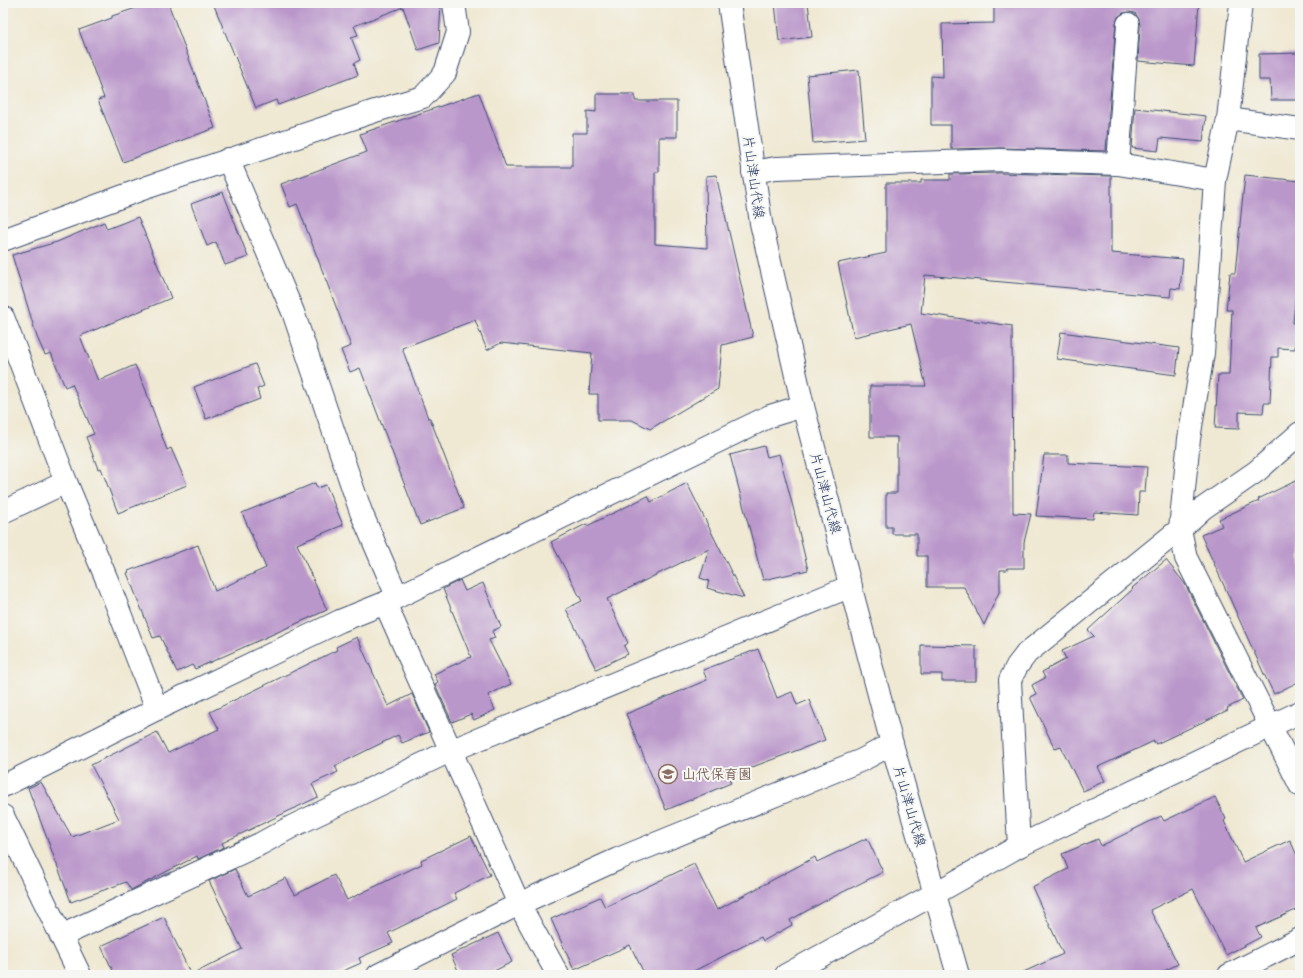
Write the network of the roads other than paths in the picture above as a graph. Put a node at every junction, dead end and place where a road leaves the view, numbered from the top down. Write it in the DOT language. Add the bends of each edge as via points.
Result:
graph roads {
  1 [pos="454,3"];
  2 [pos="729,3"];
  3 [pos="1241,3"];
  4 [pos="1128,24"];
  5 [pos="1228,119"];
  6 [pos="1300,129"];
  7 [pos="228,159"];
  8 [pos="1118,164"];
  9 [pos="753,172"];
  10 [pos="1215,180"];
  11 [pos="3,240"];
  12 [pos="3,317"];
  13 [pos="802,406"];
  14 [pos="1300,433"];
  15 [pos="66,482"];
  16 [pos="3,512"];
  17 [pos="1180,529"];
  18 [pos="850,586"];
  19 [pos="391,600"];
  20 [pos="158,709"];
  21 [pos="1300,712"];
  22 [pos="1270,727"];
  23 [pos="892,744"];
  24 [pos="450,751"];
  25 [pos="1300,785"];
  26 [pos="3,786"];
  27 [pos="3,816"];
  28 [pos="1019,846"];
  29 [pos="936,893"];
  30 [pos="519,904"];
  31 [pos="61,936"];
  32 [pos="1300,939"];
  33 [pos="80,975"];
  34 [pos="378,975"];
  35 [pos="558,975"];
  36 [pos="786,975"];
  37 [pos="958,975"];
  38 [pos="1229,975"];
  1 -- 7 [label="street" via="458,32 445,73 423,97"];
  2 -- 9 [label="street, 片山津山代線"];
  3 -- 5 [label="street"];
  4 -- 8 [label="street"];
  5 -- 6 [label="street"];
  5 -- 10 [label="street"];
  7 -- 11 [label="street"];
  7 -- 19 [label="street" via="293,312"];
  8 -- 9 [label="street" via="1000,160 776,168"];
  8 -- 10 [label="street"];
  9 -- 13 [label="street, 片山津山代線" via="761,223"];
  10 -- 17 [label="street" via="1203,353 1189,439"];
  12 -- 15 [label="street"];
  13 -- 18 [label="street, 片山津山代線"];
  13 -- 19 [label="street" via="770,416"];
  14 -- 17 [label="street" via="1257,471 1202,509"];
  15 -- 16 [label="street"];
  15 -- 20 [label="street"];
  17 -- 22 [label="street" via="1186,558"];
  17 -- 28 [label="street" via="1027,653 1017,666 1010,680"];
  18 -- 23 [label="street, 片山津山代線"];
  18 -- 24 [label="street"];
  19 -- 20 [label="street" via="340,621"];
  19 -- 24 [label="street"];
  20 -- 26 [label="street"];
  21 -- 22 [label="street"];
  22 -- 25 [label="street"];
  22 -- 28 [label="street"];
  23 -- 29 [label="street, 片山津山代線"];
  23 -- 30 [label="street" via="862,760 618,859"];
  24 -- 30 [label="street"];
  24 -- 31 [label="street" via="260,844"];
  27 -- 31 [label="street"];
  28 -- 29 [label="street"];
  29 -- 36 [label="street"];
  29 -- 37 [label="street, 片山津山代線"];
  30 -- 34 [label="street"];
  30 -- 35 [label="street"];
  31 -- 33 [label="street"];
  32 -- 38 [label="street"];
}
